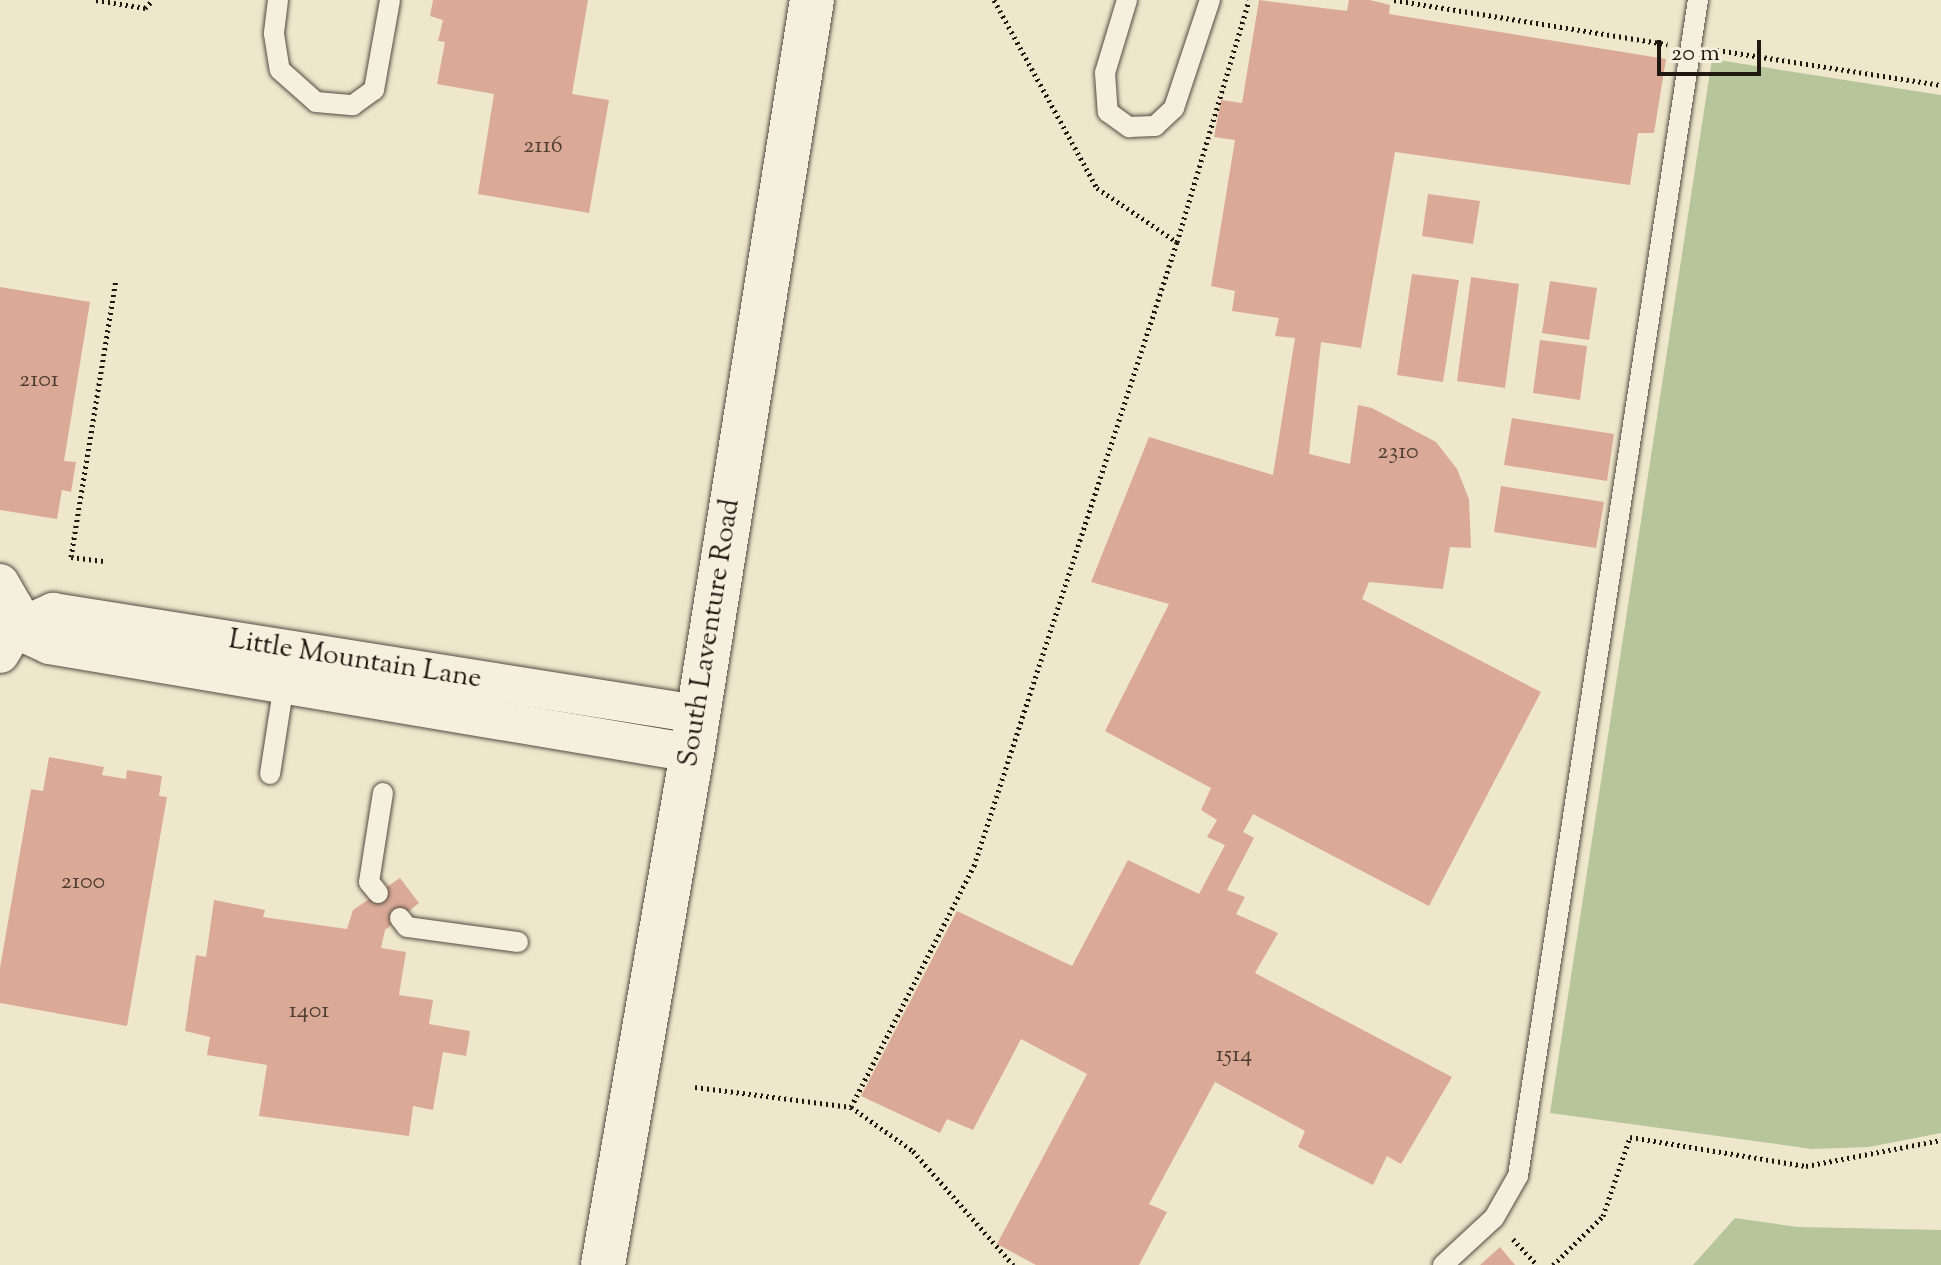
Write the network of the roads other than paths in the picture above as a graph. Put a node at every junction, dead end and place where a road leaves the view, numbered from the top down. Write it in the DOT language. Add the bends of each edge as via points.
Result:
graph roads {
  1 [pos="278,0"];
  2 [pos="390,0"];
  3 [pos="812,0"];
  4 [pos="1127,0"];
  5 [pos="1210,0"];
  6 [pos="1698,0"];
  7 [pos="0,583"];
  8 [pos="7,642"];
  9 [pos="287,667"];
  10 [pos="694,733"];
  11 [pos="270,774"];
  12 [pos="383,793"];
  13 [pos="378,893"];
  14 [pos="400,918"];
  15 [pos="518,942"];
  16 [pos="603,1265"];
  17 [pos="1443,1265"];
  1 -- 2 [label="lane" via="274,34 280,70 316,102 353,105 374,90"];
  3 -- 10 [label="street, South Laventure Road"];
  4 -- 5 [label="lane" via="1105,73 1108,112 1129,127 1155,126 1174,108"];
  6 -- 17 [label="lane" via="1518,1176 1494,1218"];
  7 -- 8 [label="street, Little Mountain Lane" via="14,607"];
  8 -- 9 [label="street, Little Mountain Lane" via="53,612"];
  9 -- 10 [label="street, Little Mountain Lane"];
  9 -- 11 [label="lane"];
  10 -- 16 [label="street, South Laventure Road"];
  12 -- 13 [label="lane" via="369,882"];
  14 -- 15 [label="lane" via="407,927"];
}
